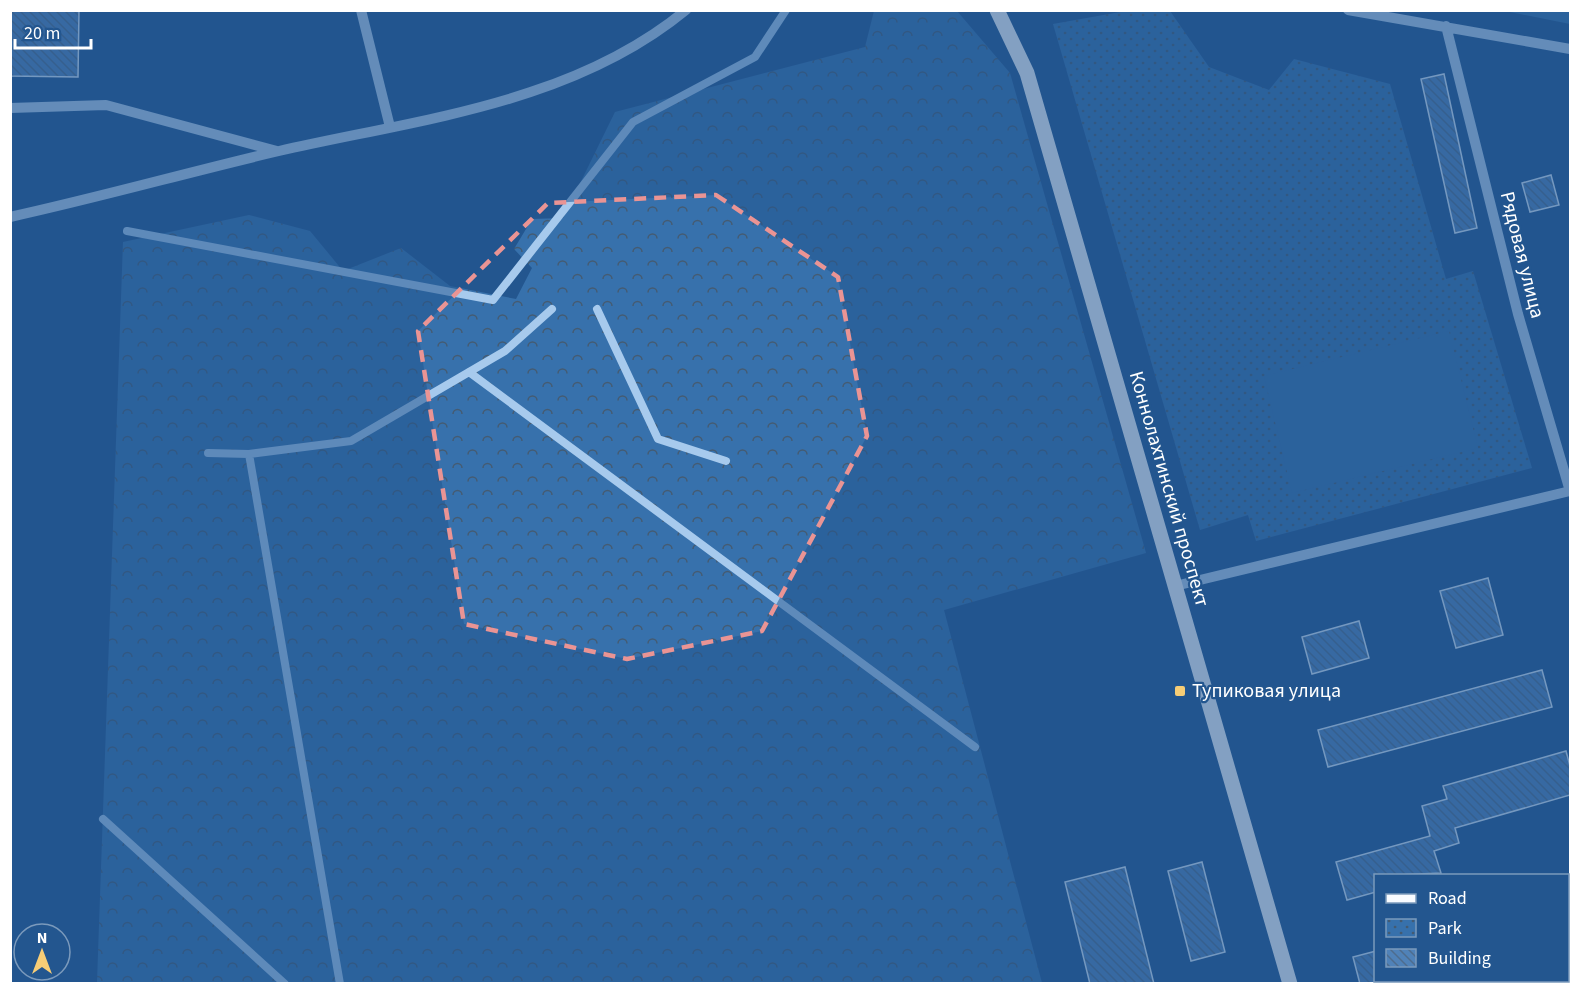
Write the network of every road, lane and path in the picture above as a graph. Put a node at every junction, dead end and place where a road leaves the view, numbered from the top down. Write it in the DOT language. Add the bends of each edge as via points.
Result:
graph roads {
  1 [pos="361,10"];
  2 [pos="686,10"];
  3 [pos="997,10"];
  4 [pos="1348,10"];
  5 [pos="1446,26"];
  6 [pos="1570,49"];
  7 [pos="10,108"];
  8 [pos="390,128"];
  9 [pos="278,151"];
  10 [pos="10,217"];
  11 [pos="1570,491"];
  12 [pos="1175,586"];
  13 [pos="1290,984"];
  1 -- 8 [label="street"];
  2 -- 8 [label="street" via="619,56 575,78"];
  3 -- 12 [label="main road, Коннолахтинский проспект" via="1027,73"];
  4 -- 5 [label="street"];
  5 -- 6 [label="street"];
  5 -- 11 [label="street, Рядовая улица" via="1518,314"];
  7 -- 9 [label="street" via="106,105"];
  8 -- 9 [label="street"];
  9 -- 10 [label="street"];
  11 -- 12 [label="street"];
  12 -- 13 [label="main road, Коннолахтинский проспект"];
}
